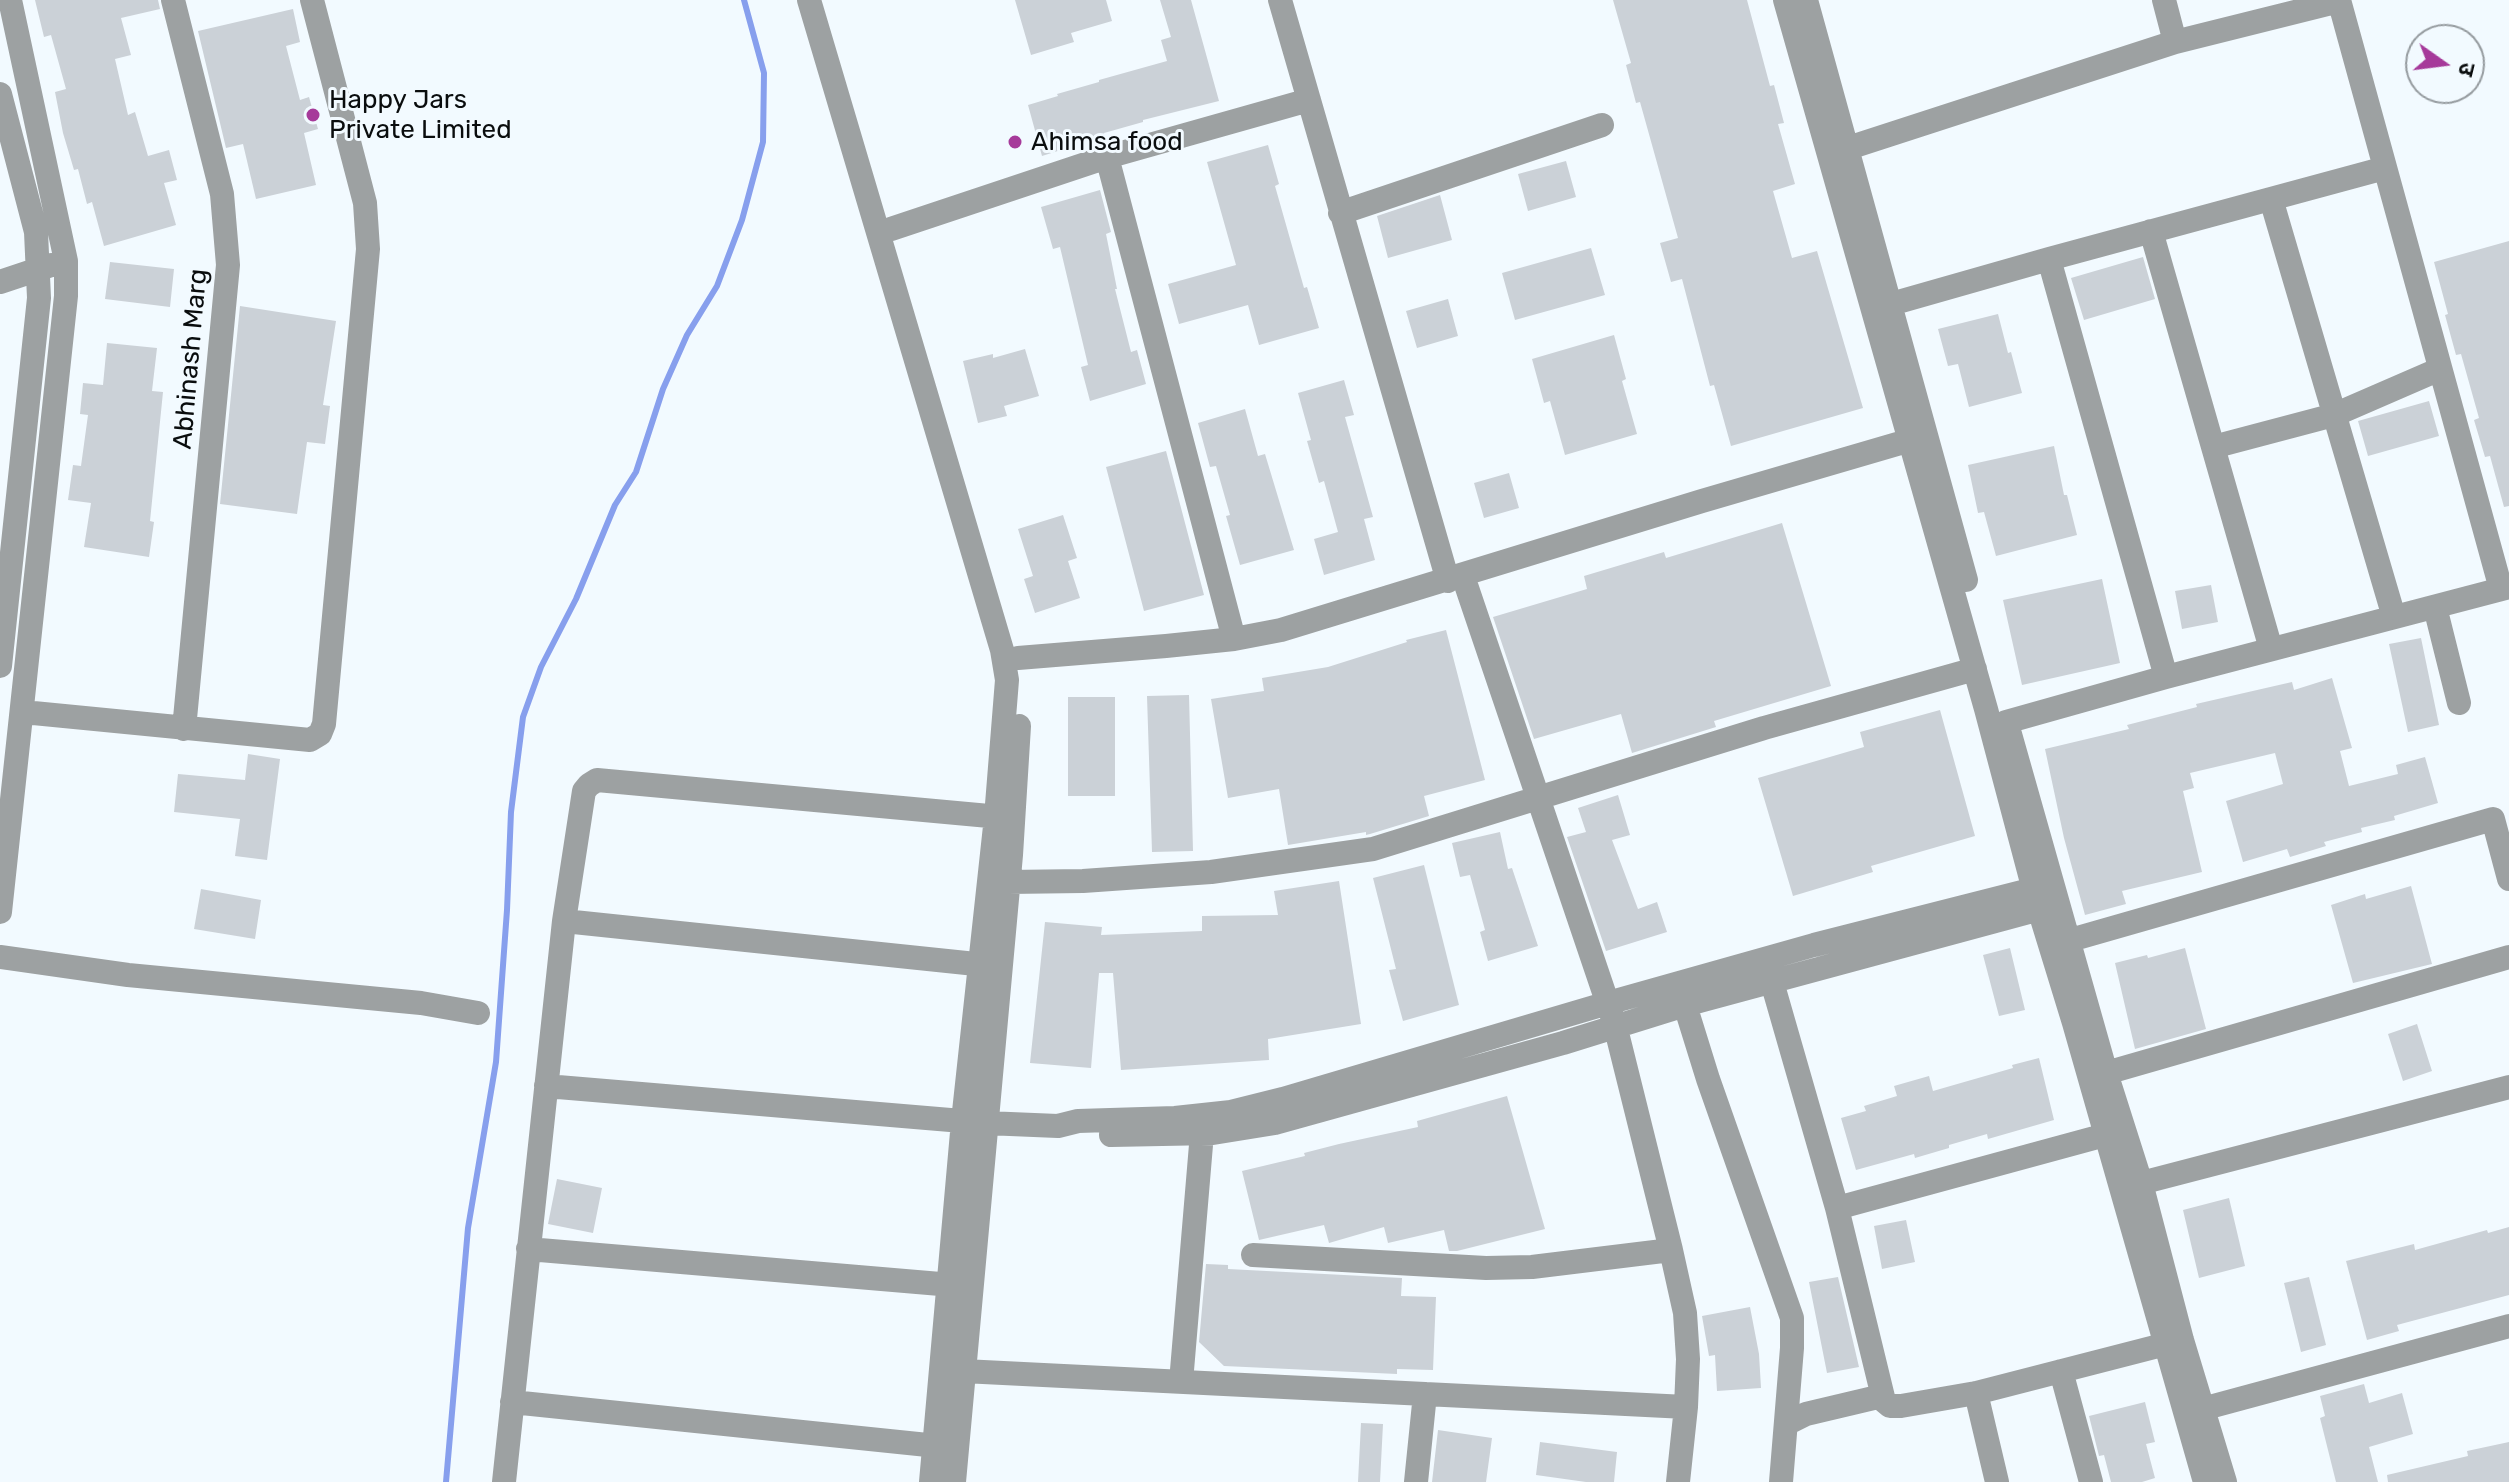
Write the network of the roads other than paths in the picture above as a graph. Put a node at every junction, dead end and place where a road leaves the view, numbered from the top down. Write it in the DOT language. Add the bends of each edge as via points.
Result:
graph roads {
  1 [pos="10,0"];
  2 [pos="173,0"];
  3 [pos="312,0"];
  4 [pos="809,0"];
  5 [pos="822,0"];
  6 [pos="1280,0"];
  7 [pos="1785,0"];
  8 [pos="1806,0"];
  9 [pos="2164,0"];
  10 [pos="2339,0"];
  11 [pos="2175,42"];
  12 [pos="0,94"];
  13 [pos="1309,100"];
  14 [pos="1602,125"];
  15 [pos="1838,151"];
  16 [pos="1107,157"];
  17 [pos="2385,168"];
  18 [pos="2271,199"];
  19 [pos="1340,213"];
  20 [pos="891,229"];
  21 [pos="2151,231"];
  22 [pos="2049,259"];
  23 [pos="66,261"];
  24 [pos="39,269"];
  25 [pos="0,282"];
  26 [pos="1891,304"];
  27 [pos="2440,369"];
  28 [pos="2334,415"];
  29 [pos="1917,438"];
  30 [pos="2213,447"];
  31 [pos="1455,578"];
  32 [pos="2505,588"];
  33 [pos="2435,607"];
  34 [pos="2394,617"];
  35 [pos="1234,639"];
  36 [pos="2271,649"];
  37 [pos="1018,658"];
  38 [pos="0,666"];
  39 [pos="1975,669"];
  40 [pos="2166,677"];
  41 [pos="2459,703"];
  42 [pos="23,712"];
  43 [pos="2006,722"];
  44 [pos="184,729"];
  45 [pos="1538,797"];
  46 [pos="1004,818"];
  47 [pos="2509,879"];
  48 [pos="1008,882"];
  49 [pos="2046,897"];
  50 [pos="0,912"];
  51 [pos="564,921"];
  52 [pos="2067,941"];
  53 [pos="0,957"];
  54 [pos="2509,957"];
  55 [pos="990,965"];
  56 [pos="1772,982"];
  57 [pos="1685,1005"];
  58 [pos="478,1013"];
  59 [pos="1612,1014"];
  60 [pos="2106,1073"];
  61 [pos="546,1086"];
  62 [pos="2509,1087"];
  63 [pos="975,1122"];
  64 [pos="1058,1126"];
  65 [pos="2115,1132"];
  66 [pos="1202,1133"];
  67 [pos="2141,1183"];
  68 [pos="1837,1208"];
  69 [pos="528,1249"];
  70 [pos="1671,1250"];
  71 [pos="1253,1255"];
  72 [pos="960,1286"];
  73 [pos="2509,1326"];
  74 [pos="2174,1342"];
  75 [pos="963,1371"];
  76 [pos="2061,1371"];
  77 [pos="1181,1382"];
  78 [pos="1976,1393"];
  79 [pos="1425,1394"];
  80 [pos="1882,1396"];
  81 [pos="512,1402"];
  82 [pos="1686,1407"];
  83 [pos="2194,1411"];
  84 [pos="1786,1424"];
  85 [pos="945,1447"];
  86 [pos="504,1482"];
  87 [pos="931,1482"];
  88 [pos="954,1482"];
  89 [pos="1416,1482"];
  90 [pos="1678,1482"];
  91 [pos="1781,1482"];
  92 [pos="1997,1482"];
  93 [pos="2091,1482"];
  94 [pos="2205,1482"];
  95 [pos="2225,1482"];
  1 -- 23 [label="street"];
  2 -- 44 [label="street, Abhinash Marg" via="222,194 228,265"];
  3 -- 44 [label="street" via="368,224 324,724 310,740"];
  4 -- 46 [label="street" via="1002,650 1007,680"];
  5 -- 20 [label="street"];
  6 -- 13 [label="street"];
  7 -- 15 [label="street"];
  8 -- 15 [label="street"];
  9 -- 11 [label="street"];
  10 -- 11 [label="street"];
  10 -- 17 [label="street"];
  11 -- 15 [label="street"];
  12 -- 24 [label="street" via="36,232"];
  13 -- 16 [label="street"];
  13 -- 19 [label="street"];
  14 -- 19 [label="street"];
  15 -- 26 [label="street"];
  15 -- 29 [label="street"];
  16 -- 20 [label="street"];
  16 -- 35 [label="street"];
  17 -- 18 [label="street"];
  17 -- 27 [label="street"];
  18 -- 21 [label="street"];
  18 -- 28 [label="street"];
  19 -- 31 [label="street"];
  20 -- 37 [label="street"];
  21 -- 22 [label="street"];
  21 -- 30 [label="street"];
  22 -- 26 [label="street"];
  22 -- 40 [label="street"];
  23 -- 24 [label="street"];
  23 -- 42 [label="street"];
  24 -- 25 [label="street"];
  24 -- 38 [label="street"];
  26 -- 29 [label="street"];
  27 -- 28 [label="street"];
  27 -- 32 [label="street"];
  28 -- 30 [label="street"];
  28 -- 34 [label="street"];
  29 -- 31 [label="street"];
  29 -- 39 [label="street"];
  29 -- 43 [label="street"];
  30 -- 36 [label="street"];
  31 -- 35 [label="street"];
  31 -- 45 [label="street"];
  32 -- 33 [label="street"];
  33 -- 34 [label="street"];
  33 -- 41 [label="street"];
  34 -- 36 [label="street"];
  35 -- 37 [label="street"];
  36 -- 40 [label="street"];
  37 -- 46 [label="street" via="1021,678"];
  39 -- 45 [label="street"];
  39 -- 49 [label="street"];
  40 -- 43 [label="street"];
  42 -- 44 [label="street"];
  42 -- 50 [label="street"];
  43 -- 49 [label="street"];
  45 -- 48 [label="street" via="1373,849 1211,872"];
  45 -- 59 [label="street"];
  46 -- 48 [label="street"];
  46 -- 51 [label="street" via="597,780 584,791"];
  46 -- 55 [label="street"];
  47 -- 52 [label="street" via="2493,819"];
  48 -- 55 [label="street"];
  49 -- 52 [label="street"];
  49 -- 56 [label="street"];
  49 -- 59 [label="street" via="1814,945"];
  49 -- 65 [label="street"];
  51 -- 55 [label="street"];
  51 -- 61 [label="street"];
  52 -- 60 [label="street"];
  53 -- 58 [label="street"];
  54 -- 60 [label="street"];
  55 -- 63 [label="street"];
  56 -- 57 [label="street"];
  56 -- 68 [label="street"];
  57 -- 59 [label="street"];
  57 -- 84 [label="street" via="1792,1318"];
  59 -- 64 [label="street" via="1231,1112"];
  59 -- 66 [label="street" via="1563,1043 1275,1123"];
  59 -- 70 [label="street"];
  60 -- 65 [label="street"];
  61 -- 63 [label="street"];
  61 -- 69 [label="street"];
  62 -- 67 [label="street"];
  63 -- 64 [label="street"];
  63 -- 72 [label="street"];
  64 -- 66 [label="street" via="1082,1135"];
  65 -- 67 [label="street"];
  65 -- 68 [label="street"];
  65 -- 74 [label="street"];
  66 -- 77 [label="street"];
  67 -- 74 [label="street"];
  68 -- 80 [label="street"];
  69 -- 72 [label="street"];
  69 -- 81 [label="street"];
  70 -- 71 [label="street" via="1486,1268"];
  70 -- 82 [label="street" via="1685,1313"];
  72 -- 75 [label="street"];
  72 -- 85 [label="street"];
  73 -- 83 [label="street"];
  74 -- 76 [label="street"];
  74 -- 83 [label="street"];
  75 -- 77 [label="street"];
  75 -- 85 [label="street"];
  76 -- 78 [label="street"];
  76 -- 93 [label="street"];
  77 -- 79 [label="street"];
  78 -- 80 [label="street" via="1901,1406 1890,1406"];
  78 -- 92 [label="street"];
  79 -- 82 [label="street"];
  79 -- 89 [label="street"];
  80 -- 84 [label="street"];
  81 -- 85 [label="street"];
  81 -- 86 [label="street"];
  82 -- 90 [label="street"];
  83 -- 94 [label="street"];
  83 -- 95 [label="street"];
  84 -- 91 [label="street"];
  85 -- 87 [label="street"];
  85 -- 88 [label="street"];
}
